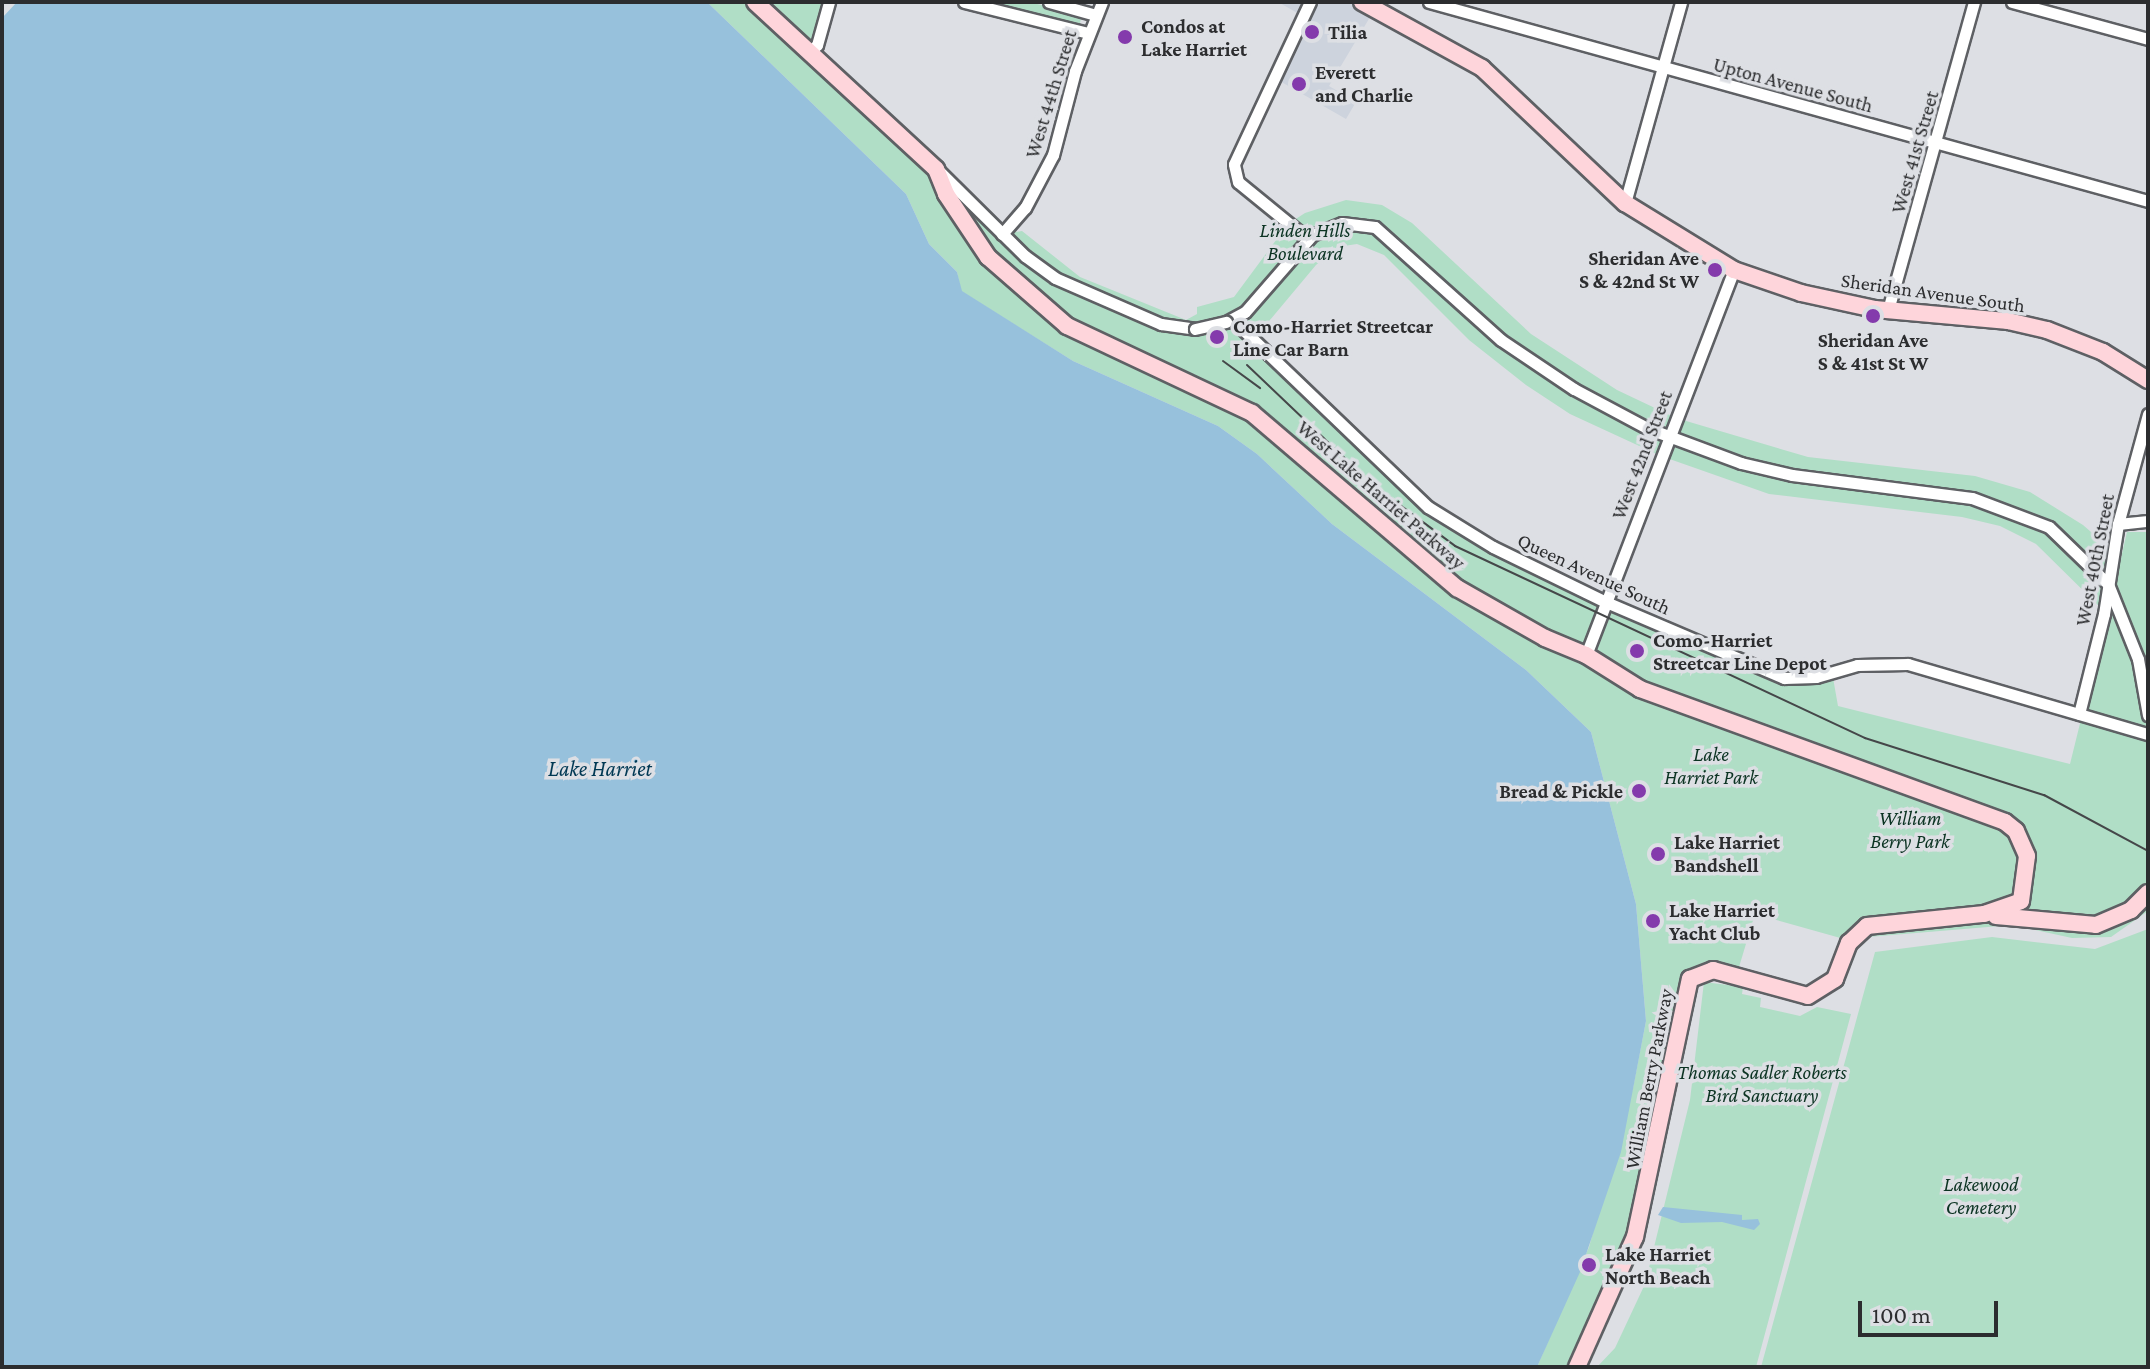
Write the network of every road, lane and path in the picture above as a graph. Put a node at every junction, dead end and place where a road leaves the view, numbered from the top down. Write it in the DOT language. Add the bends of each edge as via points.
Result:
graph roads {
  1 [pos="755,2"];
  2 [pos="829,2"];
  3 [pos="964,2"];
  4 [pos="1049,2"];
  5 [pos="1102,2"];
  6 [pos="1310,2"];
  7 [pos="1362,2"];
  8 [pos="1382,2"];
  9 [pos="1429,2"];
  10 [pos="1681,2"];
  11 [pos="1974,2"];
  12 [pos="2012,2"];
  13 [pos="1096,15"];
  14 [pos="1405,23"];
  15 [pos="1088,33"];
  16 [pos="2148,39"];
  17 [pos="808,53"];
  18 [pos="1663,68"];
  19 [pos="1936,143"];
  20 [pos="936,169"];
  21 [pos="2148,201"];
  22 [pos="1625,203"];
  23 [pos="1002,234"];
  24 [pos="1308,239"];
  25 [pos="1734,270"];
  26 [pos="1888,310"];
  27 [pos="1230,322"];
  28 [pos="2148,380"];
  29 [pos="2148,414"];
  30 [pos="1669,438"];
  31 [pos="2148,521"];
  32 [pos="2118,524"];
  33 [pos="2108,584"];
  34 [pos="1606,602"];
  35 [pos="1586,655"];
  36 [pos="2079,714"];
  37 [pos="2148,715"];
  38 [pos="2148,734"];
  39 [pos="2148,893"];
  40 [pos="2021,901"];
  41 [pos="1984,914"];
  42 [pos="2067,922"];
  43 [pos="1577,1367"];
  1 -- 17 [label="street, West Lake Harriet Parkway"];
  2 -- 17 [label="street" via="817,45"];
  3 -- 15 [label="street"];
  4 -- 13 [label="street"];
  5 -- 13 [label="street, West 44th Street"];
  6 -- 24 [label="street" via="1234,164 1238,182"];
  7 -- 14 [label="street, Sheridan Avenue South"];
  8 -- 14 [label="street, Sheridan Avenue South"];
  9 -- 18 [label="street, Upton Avenue South"];
  10 -- 18 [label="street"];
  11 -- 19 [label="street, West 41st Street"];
  12 -- 16 [label="street"];
  13 -- 15 [label="street, West 44th Street"];
  14 -- 22 [label="street, Sheridan Avenue South" via="1482,68"];
  15 -- 23 [label="street, West 44th Street" via="1053,155 1025,208"];
  17 -- 20 [label="street, West Lake Harriet Parkway"];
  18 -- 19 [label="street, Upton Avenue South"];
  18 -- 22 [label="street"];
  19 -- 21 [label="street, Upton Avenue South"];
  19 -- 26 [label="street, West 41st Street"];
  20 -- 23 [label="street, West Lake Harriet Parkway"];
  20 -- 35 [label="street, West Lake Harriet Parkway" via="946,194 988,257 1037,304 1096,343 1252,413 1446,581 1545,638"];
  22 -- 25 [label="street, Sheridan Avenue South"];
  23 -- 27 [label="street, West Lake Harriet Parkway, bridge" via="1071,287 1170,327 1195,329"];
  24 -- 27 [label="street"];
  24 -- 30 [label="street" via="1342,223 1375,227 1537,366"];
  25 -- 26 [label="street, Sheridan Avenue South" via="1801,293"];
  25 -- 30 [label="street, West 42nd Street"];
  26 -- 28 [label="street, Sheridan Avenue South" via="2008,321 2047,330 2103,352"];
  27 -- 34 [label="street, Queen Avenue South" via="1428,507 1493,547"];
  29 -- 32 [label="street, West 40th Street"];
  30 -- 33 [label="street" via="1792,475 1972,498 2010,509 2049,527"];
  30 -- 34 [label="street, West 42nd Street"];
  31 -- 32 [label="street"];
  32 -- 33 [label="street, West 40th Street"];
  33 -- 36 [label="street, West 40th Street"];
  33 -- 37 [label="street" via="2138,659"];
  34 -- 35 [label="street, West 42nd Street"];
  34 -- 36 [label="street, Queen Avenue South" via="1784,678 1816,677 1882,662 1908,664"];
  35 -- 40 [label="street, West Lake Harriet Parkway" via="1653,695 2005,822 2016,831 2027,856"];
  36 -- 38 [label="street, Queen Avenue South"];
  39 -- 42 [label="street, William Berry Parkway" via="2131,910 2108,921"];
  40 -- 41 [label="street, William Berry Parkway"];
  40 -- 42 [label="street, William Berry Parkway"];
  41 -- 42 [label="street, William Berry Parkway"];
  41 -- 43 [label="street, William Berry Parkway" via="1874,924 1849,943 1835,979 1808,996 1713,970 1690,979 1635,1237"];
}
